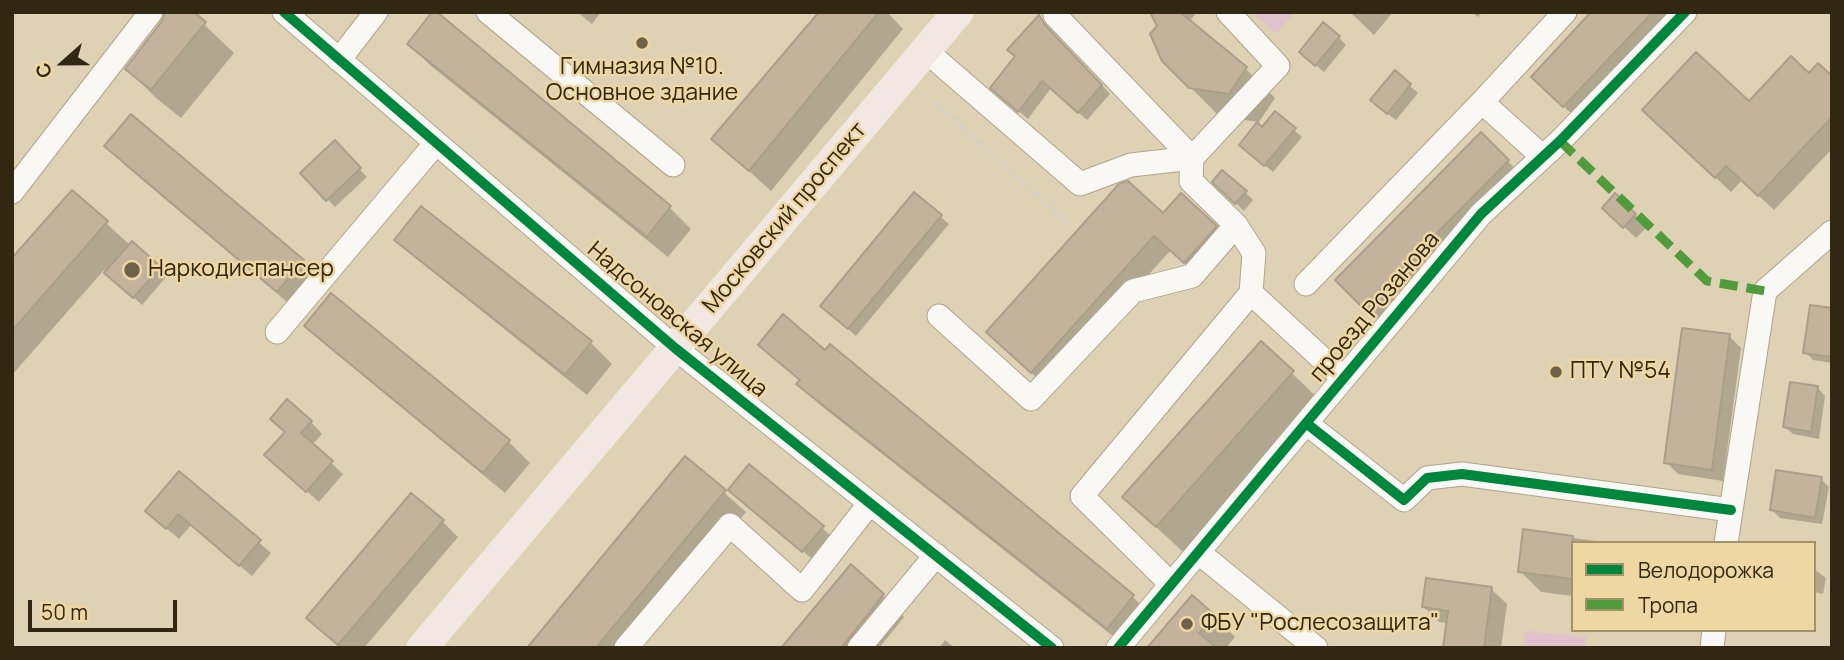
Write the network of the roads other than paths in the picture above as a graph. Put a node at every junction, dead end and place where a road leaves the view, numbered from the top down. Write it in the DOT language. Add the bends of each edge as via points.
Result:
graph roads {
  1 [pos="151,12"];
  2 [pos="284,12"];
  3 [pos="376,12"];
  4 [pos="488,12"];
  5 [pos="958,12"];
  6 [pos="1057,12"];
  7 [pos="1228,12"];
  8 [pos="1565,12"];
  9 [pos="1685,12"];
  10 [pos="926,51"];
  11 [pos="339,60"];
  12 [pos="1482,102"];
  13 [pos="436,143"];
  14 [pos="1542,157"];
  15 [pos="1192,158"];
  16 [pos="673,165"];
  17 [pos="12,192"];
  18 [pos="1236,225"];
  19 [pos="1832,232"];
  20 [pos="1306,284"];
  21 [pos="1251,293"];
  22 [pos="939,316"];
  23 [pos="277,332"];
  24 [pos="675,348"];
  25 [pos="1343,378"];
  26 [pos="1306,423"];
  27 [pos="870,503"];
  28 [pos="1731,510"];
  29 [pos="1726,541"];
  30 [pos="1198,552"];
  31 [pos="936,555"];
  32 [pos="1171,584"];
  33 [pos="1311,646"];
  34 [pos="422,648"];
  35 [pos="626,648"];
  36 [pos="859,648"];
  37 [pos="1052,648"];
  38 [pos="1118,648"];
  1 -- 17 [label="street"];
  2 -- 11 [label="street, Надсоновская улица"];
  3 -- 11 [label="street"];
  4 -- 16 [label="street"];
  5 -- 10 [label="main road, Московский проспект"];
  6 -- 15 [label="street" via="1055,15"];
  7 -- 15 [label="street" via="1278,66"];
  8 -- 12 [label="street"];
  9 -- 14 [label="street, проезд Розанова"];
  10 -- 15 [label="street" via="1080,184 1131,165"];
  10 -- 24 [label="main road, Московский проспект"];
  11 -- 13 [label="street, Надсоновская улица"];
  12 -- 14 [label="street"];
  12 -- 20 [label="street"];
  13 -- 23 [label="street"];
  13 -- 24 [label="street, Надсоновская улица"];
  14 -- 25 [label="street, проезд Розанова" via="1480,214"];
  15 -- 18 [label="street" via="1191,181"];
  18 -- 21 [label="street" via="1254,253"];
  18 -- 22 [label="street" via="1192,276 1133,291 1031,399"];
  19 -- 28 [label="street" via="1765,291"];
  21 -- 25 [label="street"];
  21 -- 32 [label="street" via="1082,496"];
  24 -- 27 [label="street, Надсоновская улица"];
  24 -- 34 [label="main road, Московский проспект"];
  25 -- 26 [label="street, проезд Розанова"];
  26 -- 28 [label="street" via="1404,500 1427,478 1462,474"];
  26 -- 30 [label="street, проезд Розанова"];
  27 -- 31 [label="street, Надсоновская улица"];
  27 -- 35 [label="street" via="802,590 730,525"];
  28 -- 29 [label="street"];
  30 -- 32 [label="street, проезд Розанова"];
  30 -- 33 [label="street"];
  31 -- 36 [label="street"];
  31 -- 37 [label="street, Надсоновская улица"];
  32 -- 38 [label="street, проезд Розанова"];
}
